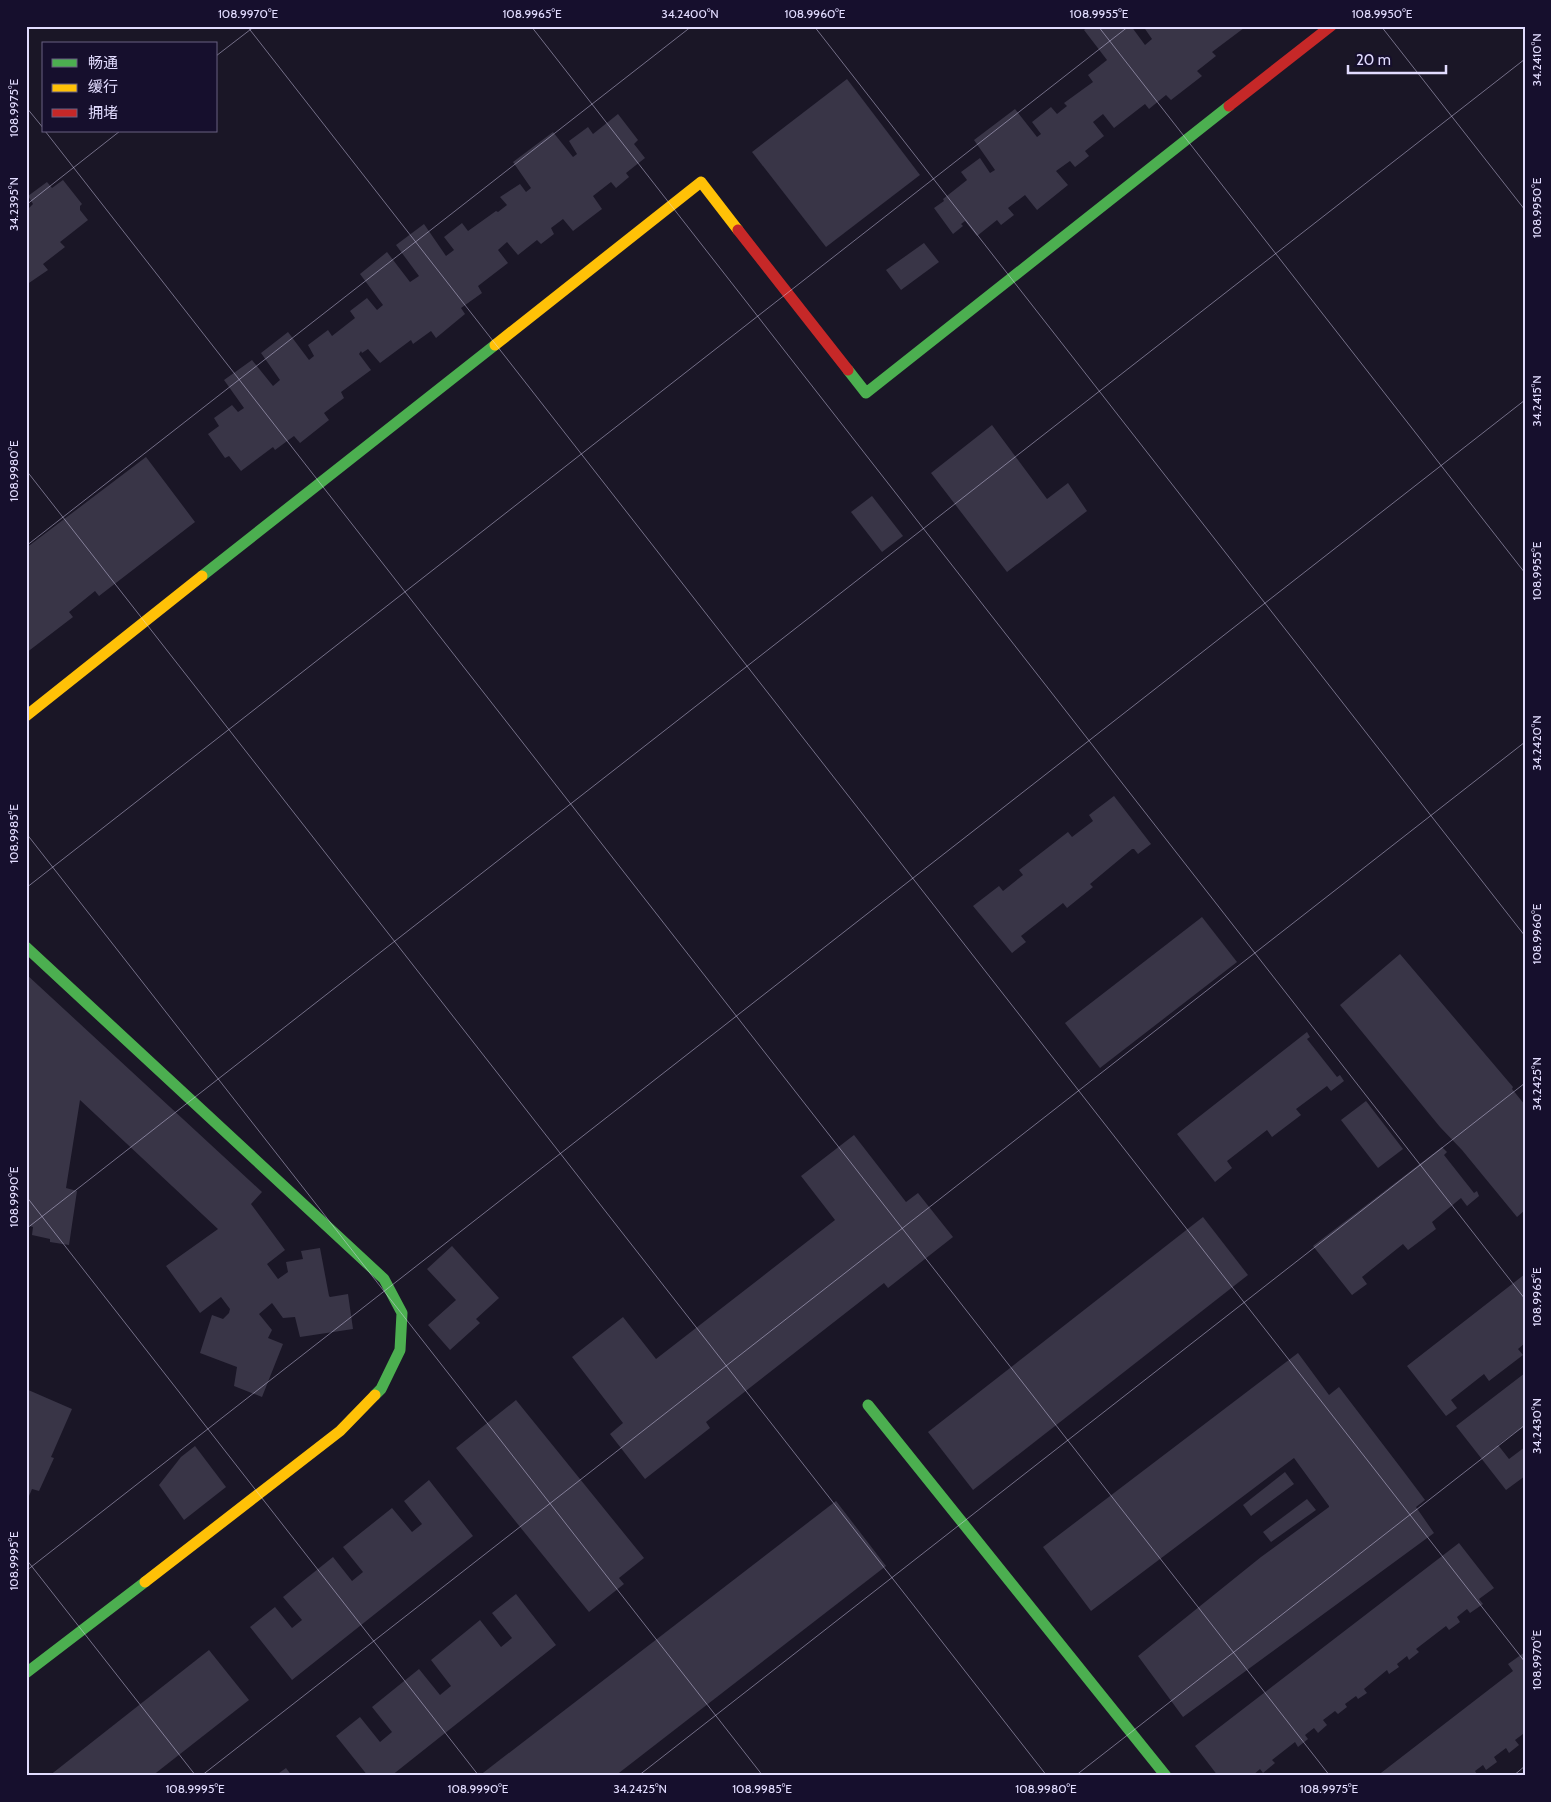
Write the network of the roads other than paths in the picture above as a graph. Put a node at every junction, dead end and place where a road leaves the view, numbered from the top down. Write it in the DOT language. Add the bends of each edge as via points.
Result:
graph roads {
  1 [pos="1331,26"];
  2 [pos="26,716"];
  3 [pos="26,947"];
  4 [pos="868,1405"];
  5 [pos="26,1674"];
  6 [pos="1166,1776"];
  1 -- 2 [label="street" via="866,393 701,182"];
  3 -- 5 [label="street" via="384,1279 402,1313 400,1350 381,1389 340,1431"];
  4 -- 6 [label="street"];
}
